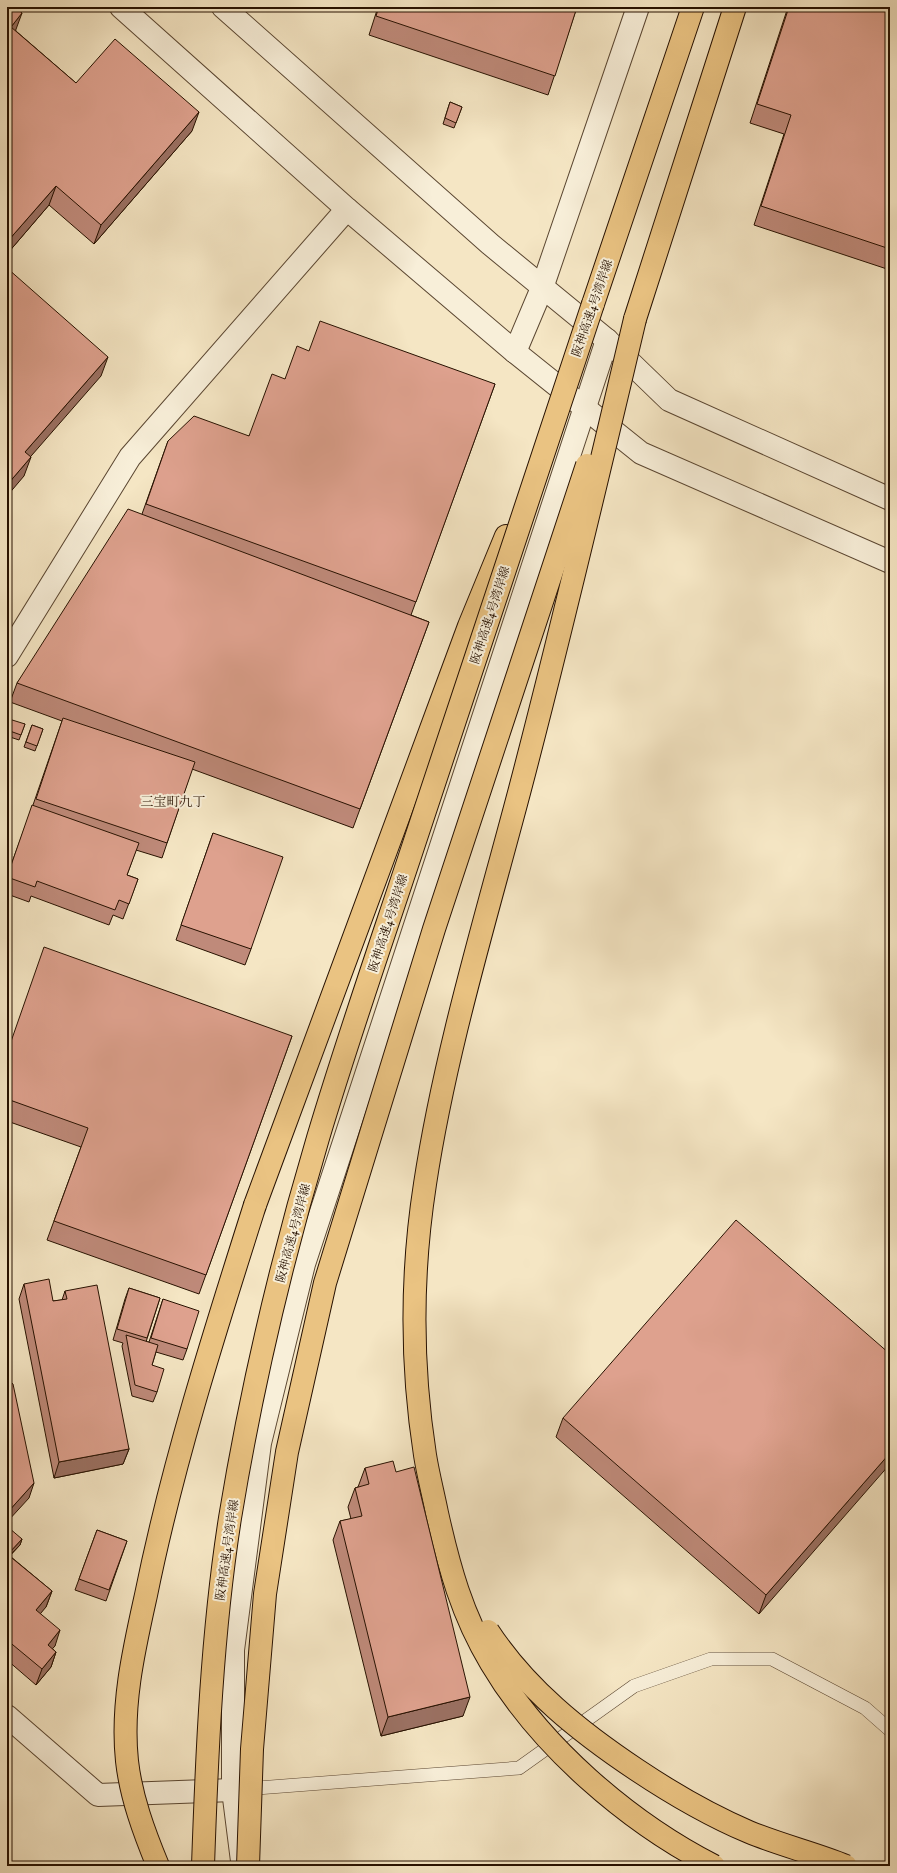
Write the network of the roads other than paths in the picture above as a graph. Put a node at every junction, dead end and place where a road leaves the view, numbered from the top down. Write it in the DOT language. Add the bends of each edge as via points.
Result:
graph roads {
  1 [pos="121,7"];
  2 [pos="223,7"];
  3 [pos="638,7"];
  4 [pos="693,7"];
  5 [pos="736,7"];
  6 [pos="347,209"];
  7 [pos="542,288"];
  8 [pos="635,319"];
  9 [pos="607,340"];
  10 [pos="515,352"];
  11 [pos="585,410"];
  12 [pos="552,426"];
  13 [pos="890,499"];
  14 [pos="890,562"];
  15 [pos="7,656"];
  16 [pos="440,1524"];
  17 [pos="7,1716"];
  18 [pos="890,1730"];
  19 [pos="233,1790"];
  20 [pos="158,1866"];
  21 [pos="203,1866"];
  22 [pos="243,1866"];
  23 [pos="248,1866"];
  24 [pos="714,1866"];
  25 [pos="846,1866"];
  1 -- 6 [label="street"];
  2 -- 7 [label="street"];
  3 -- 7 [label="street"];
  4 -- 12 [label="highway, 阪神高速4号湾岸線, bridge"];
  5 -- 8 [label="highway"];
  6 -- 10 [label="street"];
  6 -- 15 [label="street" via="130,457"];
  7 -- 9 [label="street"];
  7 -- 10 [label="street"];
  8 -- 16 [label="highway, bridge" via="556,650 441,1097 425,1185 416,1266 414,1336 417,1397 425,1458"];
  8 -- 23 [label="highway, bridge" via="434,929 325,1284 287,1452 265,1594 252,1749"];
  9 -- 11 [label="street"];
  9 -- 13 [label="street" via="669,400"];
  10 -- 11 [label="street"];
  11 -- 14 [label="street" via="641,453"];
  11 -- 19 [label="street" via="304,1264 259,1451 233,1650"];
  12 -- 20 [label="highway, bridge" via="469,626 255,1205 180,1452 132,1660 127,1710 127,1761 136,1808"];
  12 -- 21 [label="highway, 阪神高速4号湾岸線, bridge" via="364,994 318,1138 285,1259 257,1377 230,1518 216,1628"];
  16 -- 24 [label="highway, bridge" via="452,1578 471,1625 513,1698 543,1734 620,1805 660,1834"];
  16 -- 25 [label="highway, bridge" via="458,1576 478,1616 499,1648 532,1687 567,1718 607,1750 679,1797 749,1832"];
  17 -- 19 [label="street" via="98,1795"];
  18 -- 19 [label="lane" via="865,1708 772,1659 711,1659 634,1686 519,1768"];
  19 -- 22 [label="street"];
}
